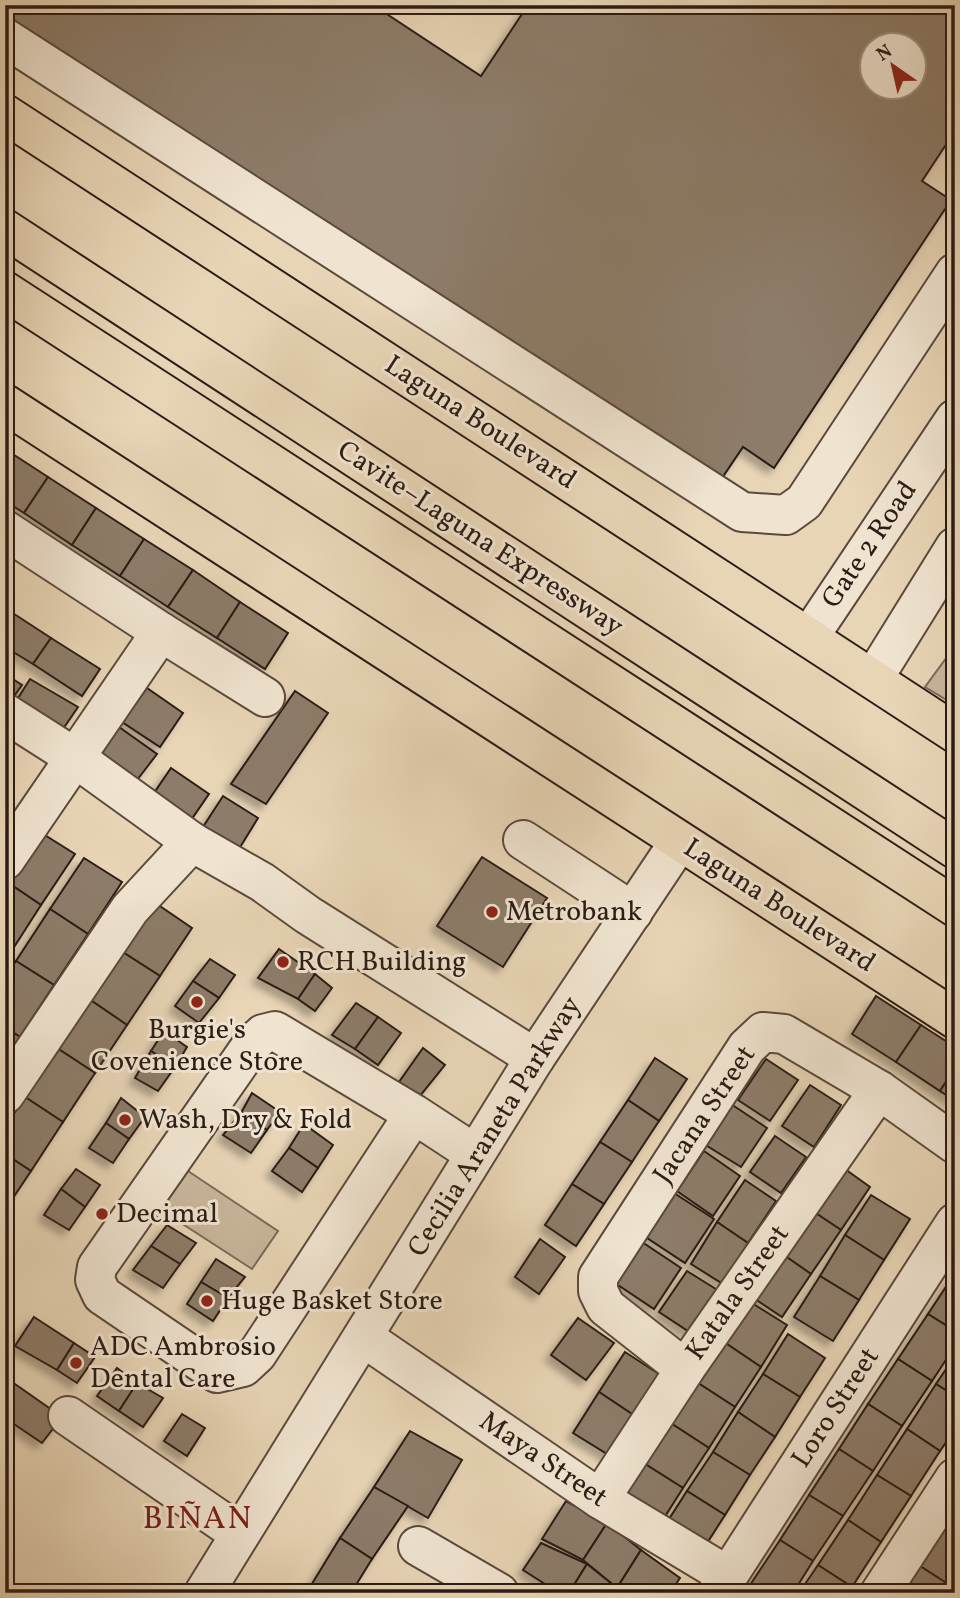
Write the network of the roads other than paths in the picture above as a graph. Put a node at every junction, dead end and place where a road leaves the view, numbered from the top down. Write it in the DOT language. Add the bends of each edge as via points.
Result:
graph roads {
  1 [pos="5,38"];
  2 [pos="5,114"];
  3 [pos="5,229"];
  4 [pos="955,274"];
  5 [pos="5,291"];
  6 [pos="5,404"];
  7 [pos="955,419"];
  8 [pos="5,530"];
  9 [pos="955,547"];
  10 [pos="161,632"];
  11 [pos="808,637"];
  12 [pos="873,679"];
  13 [pos="265,697"];
  14 [pos="5,713"];
  15 [pos="955,733"];
  16 [pos="74,757"];
  17 [pos="523,841"];
  18 [pos="192,842"];
  19 [pos="679,842"];
  20 [pos="955,849"];
  21 [pos="5,860"];
  22 [pos="955,907"];
  23 [pos="633,912"];
  24 [pos="955,1019"];
  25 [pos="536,1058"];
  26 [pos="879,1090"];
  27 [pos="5,1094"];
  28 [pos="414,1114"];
  29 [pos="955,1144"];
  30 [pos="475,1154"];
  31 [pos="955,1223"];
  32 [pos="363,1337"];
  33 [pos="685,1369"];
  34 [pos="68,1416"];
  35 [pos="955,1478"];
  36 [pos="600,1499"];
  37 [pos="240,1534"];
  38 [pos="418,1546"];
  39 [pos="722,1584"];
  40 [pos="204,1593"];
  41 [pos="499,1593"];
  42 [pos="880,1593"];
  1 -- 4 [label="street" via="742,512 786,515 804,502"];
  2 -- 11 [label="main road, Laguna Boulevard"];
  3 -- 20 [label="main road, Cavite–Laguna Expressway"];
  5 -- 22 [label="main road, Cavite–Laguna Expressway"];
  6 -- 19 [label="main road, Laguna Boulevard"];
  7 -- 11 [label="street, Gate 2 Road"];
  8 -- 10 [label="street"];
  9 -- 12 [label="street"];
  10 -- 13 [label="street"];
  10 -- 16 [label="street"];
  11 -- 12 [label="main road, Laguna Boulevard"];
  12 -- 15 [label="main road, Laguna Boulevard"];
  14 -- 16 [label="street"];
  16 -- 18 [label="street"];
  16 -- 21 [label="street"];
  17 -- 23 [label="street"];
  18 -- 25 [label="street"];
  18 -- 27 [label="street" via="130,909"];
  19 -- 23 [label="street, Cecilia Araneta Parkway"];
  19 -- 24 [label="main road, Laguna Boulevard"];
  23 -- 25 [label="street, Cecilia Araneta Parkway"];
  25 -- 30 [label="street, Cecilia Araneta Parkway"];
  26 -- 29 [label="street, Jacana Street"];
  26 -- 33 [label="street, Katala Street"];
  26 -- 33 [label="street, Jacana Street" via="784,1034 763,1032 747,1047 598,1277 597,1291 606,1307"];
  28 -- 28 [label="street" via="275,1031 262,1034 97,1267 95,1280 102,1295 217,1373 243,1367 257,1354"];
  28 -- 30 [label="street"];
  30 -- 32 [label="street, Cecilia Araneta Parkway"];
  31 -- 39 [label="street, Loro Street"];
  32 -- 36 [label="street, Maya Street"];
  32 -- 37 [label="street, Cecilia Araneta Parkway"];
  33 -- 36 [label="street, Katala Street"];
  34 -- 37 [label="street"];
  35 -- 42 [label="street"];
  36 -- 39 [label="street, Maya Street"];
  37 -- 40 [label="street, Cecilia Araneta Parkway"];
  38 -- 41 [label="street"];
}
